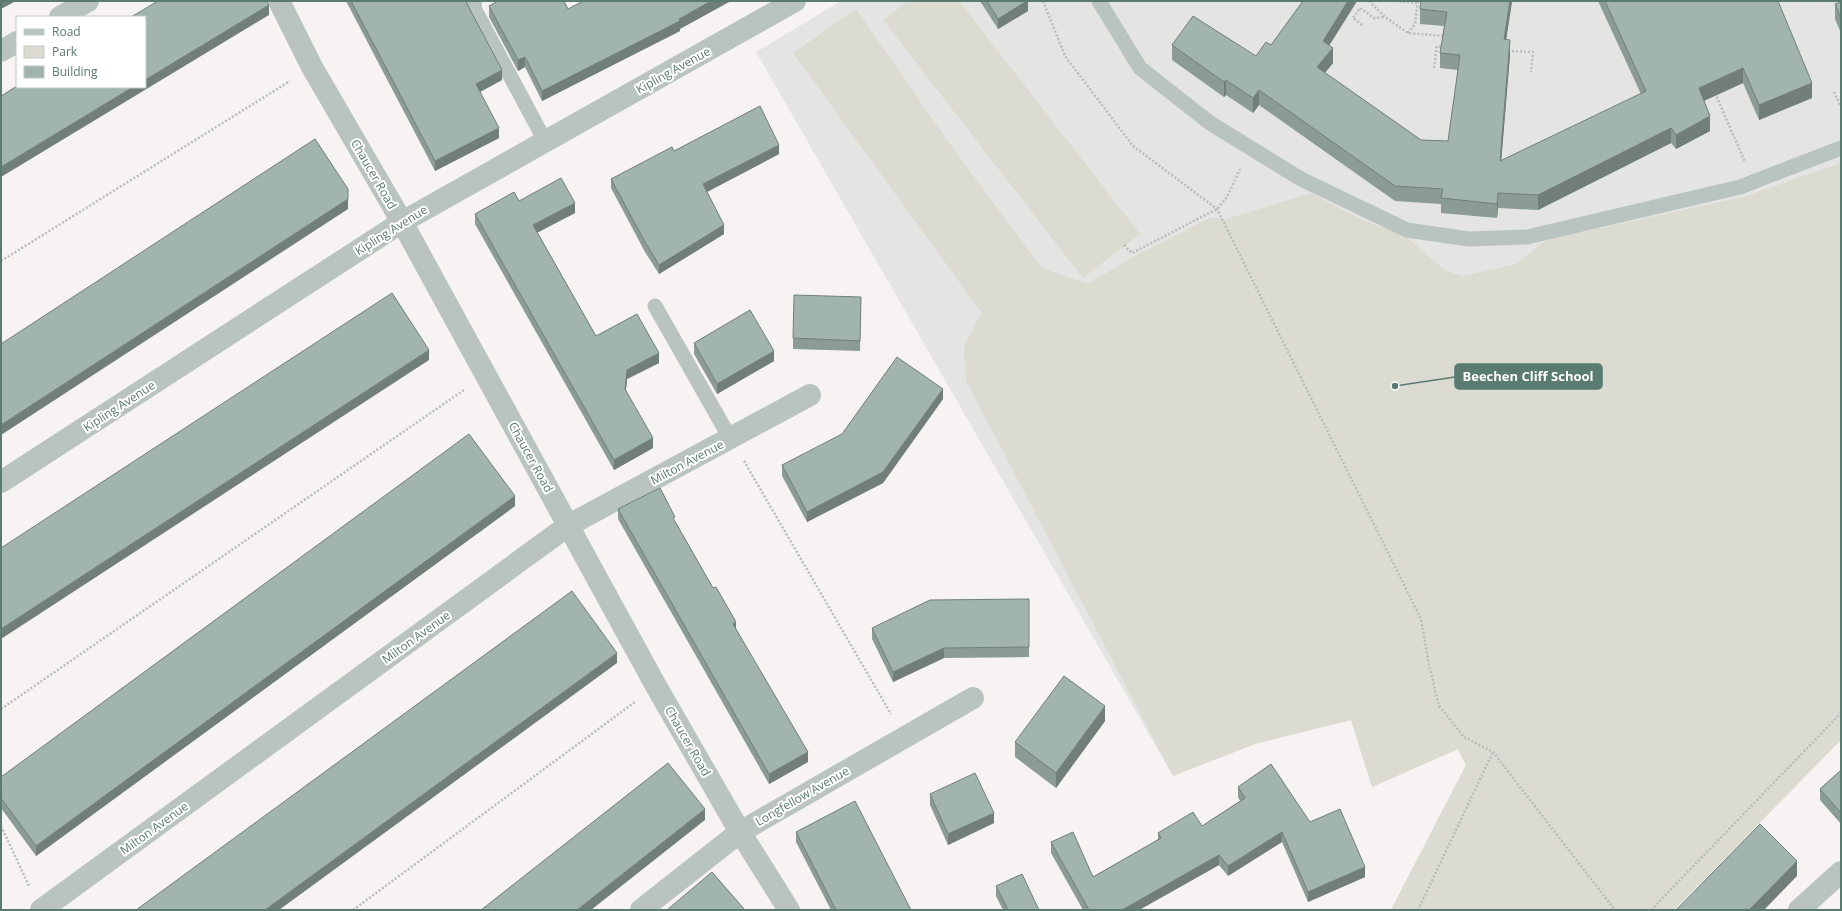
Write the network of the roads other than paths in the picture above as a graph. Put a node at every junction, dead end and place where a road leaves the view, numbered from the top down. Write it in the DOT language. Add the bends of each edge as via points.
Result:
graph roads {
  1 [pos="88,1"];
  2 [pos="279,1"];
  3 [pos="474,1"];
  4 [pos="795,1"];
  5 [pos="1099,1"];
  6 [pos="62,16"];
  7 [pos="16,43"];
  8 [pos="1,51"];
  9 [pos="545,141"];
  10 [pos="1841,148"];
  11 [pos="402,222"];
  12 [pos="655,306"];
  13 [pos="810,395"];
  14 [pos="730,438"];
  15 [pos="1,482"];
  16 [pos="569,525"];
  17 [pos="973,698"];
  18 [pos="740,832"];
  19 [pos="1841,872"];
  20 [pos="41,910"];
  21 [pos="641,910"];
  22 [pos="790,910"];
  23 [pos="1799,910"];
  1 -- 6 [label="street"];
  2 -- 11 [label="street, Chaucer Road" via="312,67"];
  3 -- 9 [label="lane" via="475,10"];
  4 -- 9 [label="street, Kipling Avenue"];
  5 -- 10 [label="lane" via="1140,68 1210,123 1301,179 1408,230 1469,239 1527,237 1740,188"];
  7 -- 8 [label="street"];
  9 -- 11 [label="street, Kipling Avenue"];
  11 -- 15 [label="street, Kipling Avenue"];
  11 -- 16 [label="street, Chaucer Road"];
  12 -- 14 [label="lane"];
  13 -- 14 [label="street, Milton Avenue"];
  14 -- 16 [label="street, Milton Avenue"];
  16 -- 18 [label="street, Chaucer Road" via="656,686"];
  16 -- 20 [label="street, Milton Avenue"];
  17 -- 18 [label="street, Longfellow Avenue"];
  18 -- 21 [label="street, Longfellow Avenue"];
  18 -- 22 [label="street, Chaucer Road"];
  19 -- 23 [label="street"];
}
